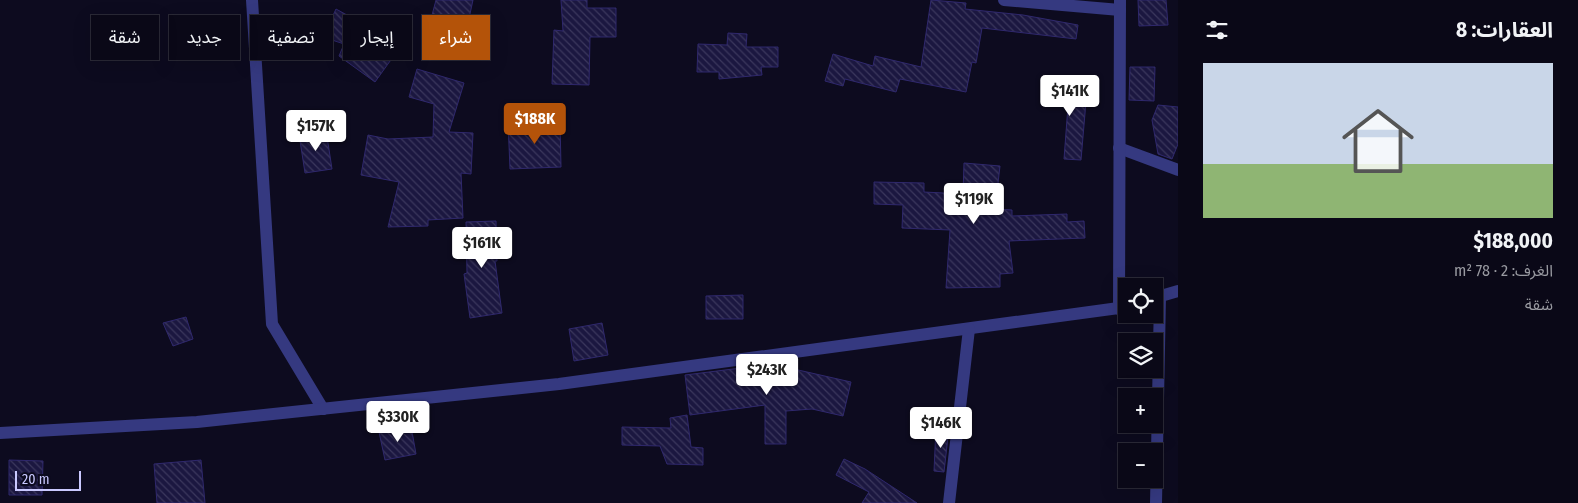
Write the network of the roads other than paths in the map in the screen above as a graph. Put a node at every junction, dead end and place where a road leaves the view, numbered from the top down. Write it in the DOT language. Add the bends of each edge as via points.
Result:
graph roads {
  1 [pos="252,0"];
  2 [pos="1004,0"];
  3 [pos="1120,5"];
  4 [pos="1118,148"];
  5 [pos="1178,170"];
  6 [pos="1121,278"];
  7 [pos="1178,291"];
  8 [pos="1163,296"];
  9 [pos="1118,309"];
  10 [pos="1157,323"];
  11 [pos="969,329"];
  12 [pos="323,409"];
  13 [pos="0,433"];
  14 [pos="949,503"];
  15 [pos="1156,503"];
  1 -- 12 [label="street" via="272,324"];
  2 -- 3 [label="street"];
  3 -- 4 [label="street"];
  4 -- 5 [label="street"];
  4 -- 6 [label="street"];
  7 -- 8 [label="street"];
  9 -- 11 [label="street"];
  10 -- 15 [label="street"];
  11 -- 12 [label="street" via="559,384"];
  11 -- 14 [label="street"];
  12 -- 13 [label="street" via="197,422"];
}
